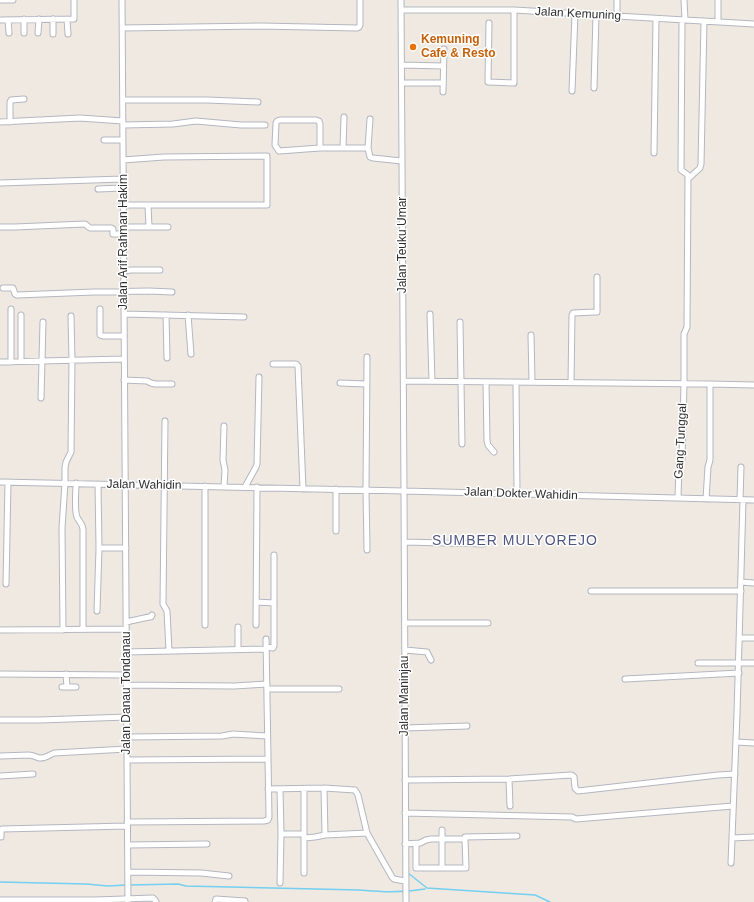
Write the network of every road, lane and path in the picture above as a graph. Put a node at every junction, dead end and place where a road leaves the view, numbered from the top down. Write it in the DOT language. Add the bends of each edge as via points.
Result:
graph roads {
  1 [pos="0,0"];
  2 [pos="13,0"];
  3 [pos="74,0"];
  4 [pos="122,0"];
  5 [pos="360,0"];
  6 [pos="401,0"];
  7 [pos="617,0"];
  8 [pos="684,0"];
  9 [pos="718,0"];
  10 [pos="401,10"];
  11 [pos="514,10"];
  12 [pos="575,14"];
  13 [pos="596,15"];
  14 [pos="617,17"];
  15 [pos="24,19"];
  16 [pos="39,19"];
  17 [pos="53,19"];
  18 [pos="67,19"];
  19 [pos="656,19"];
  20 [pos="0,20"];
  21 [pos="8,20"];
  22 [pos="684,20"];
  23 [pos="704,21"];
  24 [pos="718,22"];
  25 [pos="489,23"];
  26 [pos="754,24"];
  27 [pos="122,28"];
  28 [pos="9,33"];
  29 [pos="24,33"];
  30 [pos="38,33"];
  31 [pos="53,34"];
  32 [pos="68,34"];
  33 [pos="444,49"];
  34 [pos="402,65"];
  35 [pos="444,66"];
  36 [pos="402,83"];
  37 [pos="443,83"];
  38 [pos="594,88"];
  39 [pos="572,91"];
  40 [pos="443,92"];
  41 [pos="24,99"];
  42 [pos="123,100"];
  43 [pos="258,102"];
  44 [pos="344,117"];
  45 [pos="370,119"];
  46 [pos="0,122"];
  47 [pos="10,122"];
  48 [pos="123,123"];
  49 [pos="264,126"];
  50 [pos="104,140"];
  51 [pos="123,140"];
  52 [pos="320,148"];
  53 [pos="343,148"];
  54 [pos="368,148"];
  55 [pos="654,153"];
  56 [pos="123,160"];
  57 [pos="402,161"];
  58 [pos="688,179"];
  59 [pos="123,180"];
  60 [pos="0,184"];
  61 [pos="123,188"];
  62 [pos="98,189"];
  63 [pos="123,205"];
  64 [pos="148,205"];
  65 [pos="0,227"];
  66 [pos="123,227"];
  67 [pos="149,227"];
  68 [pos="168,227"];
  69 [pos="124,234"];
  70 [pos="160,270"];
  71 [pos="124,271"];
  72 [pos="597,277"];
  73 [pos="4,288"];
  74 [pos="124,292"];
  75 [pos="172,292"];
  76 [pos="11,309"];
  77 [pos="100,309"];
  78 [pos="124,314"];
  79 [pos="430,314"];
  80 [pos="20,315"];
  81 [pos="166,315"];
  82 [pos="188,315"];
  83 [pos="71,316"];
  84 [pos="244,317"];
  85 [pos="43,322"];
  86 [pos="460,322"];
  87 [pos="531,335"];
  88 [pos="124,336"];
  89 [pos="191,354"];
  90 [pos="367,357"];
  91 [pos="167,358"];
  92 [pos="124,359"];
  93 [pos="72,360"];
  94 [pos="21,361"];
  95 [pos="43,361"];
  96 [pos="0,362"];
  97 [pos="11,362"];
  98 [pos="273,364"];
  99 [pos="259,377"];
  100 [pos="124,380"];
  101 [pos="404,381"];
  102 [pos="432,381"];
  103 [pos="460,382"];
  104 [pos="486,382"];
  105 [pos="516,382"];
  106 [pos="532,382"];
  107 [pos="340,383"];
  108 [pos="572,383"];
  109 [pos="172,384"];
  110 [pos="366,384"];
  111 [pos="684,384"];
  112 [pos="710,384"];
  113 [pos="754,386"];
  114 [pos="41,398"];
  115 [pos="165,421"];
  116 [pos="224,426"];
  117 [pos="462,444"];
  118 [pos="494,452"];
  119 [pos="741,467"];
  120 [pos="0,482"];
  121 [pos="8,482"];
  122 [pos="65,483"];
  123 [pos="76,483"];
  124 [pos="98,484"];
  125 [pos="125,484"];
  126 [pos="165,485"];
  127 [pos="205,486"];
  128 [pos="224,487"];
  129 [pos="246,487"];
  130 [pos="257,488"];
  131 [pos="288,488"];
  132 [pos="303,488"];
  133 [pos="336,489"];
  134 [pos="366,490"];
  135 [pos="404,491"];
  136 [pos="517,494"];
  137 [pos="678,498"];
  138 [pos="706,499"];
  139 [pos="742,500"];
  140 [pos="754,500"];
  141 [pos="336,531"];
  142 [pos="405,542"];
  143 [pos="484,544"];
  144 [pos="99,548"];
  145 [pos="126,548"];
  146 [pos="367,550"];
  147 [pos="274,555"];
  148 [pos="741,582"];
  149 [pos="6,584"];
  150 [pos="754,584"];
  151 [pos="590,591"];
  152 [pos="741,591"];
  153 [pos="256,602"];
  154 [pos="274,602"];
  155 [pos="97,611"];
  156 [pos="152,614"];
  157 [pos="126,622"];
  158 [pos="405,623"];
  159 [pos="488,623"];
  160 [pos="205,625"];
  161 [pos="256,625"];
  162 [pos="238,627"];
  163 [pos="83,629"];
  164 [pos="126,629"];
  165 [pos="0,630"];
  166 [pos="64,630"];
  167 [pos="739,638"];
  168 [pos="754,638"];
  169 [pos="266,639"];
  170 [pos="266,648"];
  171 [pos="238,649"];
  172 [pos="405,650"];
  173 [pos="169,651"];
  174 [pos="126,652"];
  175 [pos="431,660"];
  176 [pos="698,662"];
  177 [pos="738,662"];
  178 [pos="754,663"];
  179 [pos="739,673"];
  180 [pos="0,674"];
  181 [pos="66,674"];
  182 [pos="126,675"];
  183 [pos="625,679"];
  184 [pos="126,685"];
  185 [pos="267,686"];
  186 [pos="76,687"];
  187 [pos="340,689"];
  188 [pos="127,717"];
  189 [pos="0,720"];
  190 [pos="467,726"];
  191 [pos="405,728"];
  192 [pos="267,736"];
  193 [pos="127,737"];
  194 [pos="736,742"];
  195 [pos="754,743"];
  196 [pos="127,749"];
  197 [pos="0,756"];
  198 [pos="268,759"];
  199 [pos="127,760"];
  200 [pos="33,774"];
  201 [pos="735,774"];
  202 [pos="0,776"];
  203 [pos="509,779"];
  204 [pos="405,780"];
  205 [pos="324,788"];
  206 [pos="268,789"];
  207 [pos="280,789"];
  208 [pos="304,789"];
  209 [pos="510,806"];
  210 [pos="733,806"];
  211 [pos="405,813"];
  212 [pos="127,824"];
  213 [pos="442,830"];
  214 [pos="367,833"];
  215 [pos="281,834"];
  216 [pos="325,835"];
  217 [pos="304,836"];
  218 [pos="517,836"];
  219 [pos="1,837"];
  220 [pos="754,837"];
  221 [pos="732,838"];
  222 [pos="442,839"];
  223 [pos="465,839"];
  224 [pos="208,844"];
  225 [pos="405,844"];
  226 [pos="416,844"];
  227 [pos="128,845"];
  228 [pos="731,862"];
  229 [pos="405,867"];
  230 [pos="416,867"];
  231 [pos="442,868"];
  232 [pos="128,872"];
  233 [pos="304,873"];
  234 [pos="229,876"];
  235 [pos="405,879"];
  236 [pos="280,883"];
  237 [pos="0,900"];
  238 [pos="128,900"];
  239 [pos="245,901"];
  240 [pos="156,902"];
  241 [pos="216,902"];
  242 [pos="406,902"];
  1 -- 2 [label="street"];
  3 -- 18 [label="street" via="74,19"];
  4 -- 27 [label="street, Jalan Arif Rahman Hakim"];
  5 -- 27 [label="street" via="358,28"];
  6 -- 10 [label="street, Jalan Teuku Umar"];
  7 -- 14 [label="street"];
  8 -- 22 [label="street"];
  9 -- 24 [label="street"];
  10 -- 11 [label="street, Jalan Kemuning"];
  10 -- 34 [label="street, Jalan Teuku Umar"];
  11 -- 12 [label="street, Jalan Kemuning"];
  11 -- 25 [label="street" via="514,83 488,82"];
  12 -- 13 [label="street, Jalan Kemuning"];
  12 -- 39 [label="street"];
  13 -- 14 [label="street, Jalan Kemuning"];
  13 -- 38 [label="street"];
  14 -- 19 [label="street, Jalan Kemuning"];
  15 -- 16 [label="street"];
  15 -- 21 [label="street"];
  15 -- 29 [label="street"];
  16 -- 17 [label="street"];
  16 -- 30 [label="street"];
  17 -- 18 [label="street"];
  17 -- 31 [label="street"];
  18 -- 32 [label="street"];
  19 -- 22 [label="street, Jalan Kemuning"];
  19 -- 55 [label="street"];
  20 -- 21 [label="street"];
  21 -- 28 [label="street"];
  22 -- 23 [label="street, Jalan Kemuning"];
  22 -- 58 [label="street" via="681,170 687,174"];
  23 -- 24 [label="street, Jalan Kemuning"];
  23 -- 58 [label="street" via="701,164"];
  24 -- 26 [label="street, Jalan Kemuning"];
  27 -- 42 [label="street, Jalan Arif Rahman Hakim"];
  33 -- 35 [label="street"];
  34 -- 35 [label="street"];
  34 -- 36 [label="street, Jalan Teuku Umar"];
  35 -- 37 [label="street"];
  36 -- 37 [label="street"];
  36 -- 57 [label="street, Jalan Teuku Umar"];
  37 -- 40 [label="street"];
  41 -- 47 [label="street" via="11,100"];
  42 -- 43 [label="street"];
  42 -- 48 [label="street, Jalan Arif Rahman Hakim"];
  44 -- 53 [label="street"];
  45 -- 54 [label="street"];
  46 -- 47 [label="street"];
  47 -- 48 [label="street" via="80,118"];
  48 -- 49 [label="street" via="173,124 196,121"];
  48 -- 51 [label="street, Jalan Arif Rahman Hakim"];
  50 -- 51 [label="street"];
  51 -- 56 [label="street, Jalan Arif Rahman Hakim"];
  52 -- 52 [label="street" via="319,121 277,121 276,145 279,151"];
  52 -- 53 [label="street"];
  53 -- 54 [label="street"];
  54 -- 57 [label="street" via="370,157"];
  56 -- 59 [label="street, Jalan Arif Rahman Hakim"];
  56 -- 64 [label="street" via="267,156 267,205"];
  57 -- 101 [label="street, Jalan Teuku Umar"];
  58 -- 111 [label="street, Gang Tunggal"];
  59 -- 60 [label="street"];
  59 -- 61 [label="street, Jalan Arif Rahman Hakim"];
  61 -- 62 [label="street"];
  61 -- 63 [label="street, Jalan Arif Rahman Hakim"];
  63 -- 64 [label="street"];
  63 -- 66 [label="street, Jalan Arif Rahman Hakim"];
  64 -- 67 [label="street"];
  65 -- 69 [label="street" via="85,224 90,228 111,228 113,235"];
  66 -- 67 [label="street"];
  66 -- 69 [label="street, Jalan Arif Rahman Hakim"];
  67 -- 68 [label="street"];
  69 -- 71 [label="street, Jalan Arif Rahman Hakim"];
  70 -- 71 [label="street"];
  71 -- 74 [label="street, Jalan Arif Rahman Hakim"];
  72 -- 108 [label="street" via="597,312 572,314"];
  73 -- 74 [label="street" via="13,288 17,295"];
  74 -- 75 [label="street"];
  74 -- 78 [label="street, Jalan Arif Rahman Hakim"];
  76 -- 97 [label="street"];
  77 -- 88 [label="street" via="100,335"];
  78 -- 81 [label="street"];
  78 -- 88 [label="street, Jalan Arif Rahman Hakim"];
  79 -- 102 [label="street"];
  80 -- 94 [label="street"];
  81 -- 82 [label="street"];
  81 -- 91 [label="street"];
  82 -- 84 [label="street"];
  82 -- 89 [label="street"];
  83 -- 93 [label="street"];
  85 -- 95 [label="street"];
  86 -- 103 [label="street"];
  87 -- 106 [label="street"];
  88 -- 92 [label="street, Jalan Arif Rahman Hakim"];
  90 -- 110 [label="street"];
  92 -- 93 [label="street"];
  92 -- 100 [label="street, Jalan Arif Rahman Hakim"];
  93 -- 95 [label="street"];
  93 -- 122 [label="street" via="71,452 66,462"];
  94 -- 95 [label="street"];
  94 -- 97 [label="street"];
  95 -- 114 [label="street"];
  96 -- 97 [label="street"];
  98 -- 132 [label="street" via="298,366"];
  99 -- 129 [label="street" via="257,461"];
  100 -- 109 [label="street"];
  100 -- 125 [label="street, Jalan Arif Rahman Hakim"];
  101 -- 102 [label="street"];
  101 -- 135 [label="street, Jalan Teuku Umar"];
  102 -- 103 [label="street"];
  103 -- 104 [label="street"];
  103 -- 117 [label="street"];
  104 -- 105 [label="street"];
  104 -- 118 [label="street" via="487,442"];
  105 -- 106 [label="street"];
  105 -- 136 [label="street"];
  106 -- 108 [label="street"];
  107 -- 110 [label="street"];
  108 -- 111 [label="street"];
  110 -- 134 [label="street"];
  111 -- 112 [label="street"];
  111 -- 137 [label="street, Gang Tunggal"];
  112 -- 113 [label="street"];
  112 -- 138 [label="street" via="710,460"];
  115 -- 126 [label="street"];
  116 -- 128 [label="street"];
  119 -- 139 [label="street"];
  120 -- 121 [label="street, Jalan Wahidin"];
  121 -- 122 [label="street, Jalan Wahidin"];
  121 -- 149 [label="street"];
  122 -- 123 [label="street, Jalan Wahidin"];
  122 -- 166 [label="street" via="62,528"];
  123 -- 124 [label="street, Jalan Wahidin"];
  123 -- 163 [label="street" via="76,511 78,519 83,524"];
  124 -- 125 [label="street, Jalan Wahidin"];
  124 -- 144 [label="street"];
  125 -- 126 [label="street, Jalan Wahidin"];
  125 -- 145 [label="street, Jalan Danau Tondanau"];
  126 -- 127 [label="street, Jalan Wahidin"];
  126 -- 173 [label="street" via="163,604 167,611"];
  127 -- 128 [label="street, Jalan Wahidin"];
  127 -- 160 [label="street"];
  128 -- 129 [label="street, Jalan Wahidin"];
  129 -- 130 [label="street, Jalan Wahidin"];
  130 -- 131 [label="street, Jalan Wahidin"];
  130 -- 153 [label="street"];
  131 -- 132 [label="street, Jalan Dokter Wahidin"];
  132 -- 133 [label="street, Jalan Dokter Wahidin"];
  133 -- 134 [label="street, Jalan Dokter Wahidin"];
  133 -- 141 [label="street"];
  134 -- 135 [label="street, Jalan Dokter Wahidin"];
  134 -- 146 [label="street"];
  135 -- 136 [label="street, Jalan Dokter Wahidin"];
  135 -- 142 [label="street, Jalan Maninjau"];
  136 -- 137 [label="street, Jalan Dokter Wahidin"];
  137 -- 138 [label="street, Jalan Dokter Wahidin"];
  138 -- 139 [label="street, Jalan Dokter Wahidin"];
  139 -- 140 [label="street, Jalan Dokter Wahidin"];
  139 -- 148 [label="street"];
  142 -- 143 [label="street"];
  142 -- 158 [label="street, Jalan Maninjau"];
  144 -- 145 [label="street"];
  144 -- 155 [label="street"];
  145 -- 157 [label="street, Jalan Danau Tondanau"];
  147 -- 154 [label="street"];
  148 -- 150 [label="street"];
  148 -- 152 [label="street"];
  151 -- 152 [label="street"];
  152 -- 167 [label="street"];
  153 -- 154 [label="street"];
  153 -- 161 [label="street"];
  154 -- 170 [label="street" via="274,646"];
  156 -- 157 [label="street" via="149,618"];
  157 -- 164 [label="street, Jalan Danau Tondanau"];
  158 -- 159 [label="street"];
  158 -- 172 [label="street, Jalan Maninjau"];
  162 -- 171 [label="street"];
  163 -- 164 [label="street"];
  163 -- 166 [label="street"];
  164 -- 174 [label="street, Jalan Danau Tondanau"];
  165 -- 166 [label="street"];
  167 -- 168 [label="street"];
  167 -- 177 [label="street"];
  169 -- 170 [label="street"];
  170 -- 171 [label="street"];
  170 -- 185 [label="street"];
  171 -- 173 [label="street"];
  172 -- 175 [label="street" via="427,652"];
  172 -- 191 [label="street, Jalan Maninjau"];
  173 -- 174 [label="street"];
  174 -- 182 [label="street, Jalan Danau Tondanau"];
  176 -- 177 [label="street"];
  177 -- 178 [label="street"];
  177 -- 179 [label="street"];
  179 -- 183 [label="street"];
  179 -- 194 [label="street"];
  180 -- 181 [label="street"];
  181 -- 182 [label="street"];
  181 -- 186 [label="street" via="64,687"];
  182 -- 184 [label="street, Jalan Danau Tondanau"];
  184 -- 185 [label="street"];
  184 -- 188 [label="street, Jalan Danau Tondanau"];
  185 -- 187 [label="street"];
  185 -- 192 [label="street"];
  188 -- 189 [label="street"];
  188 -- 193 [label="street, Jalan Danau Tondanau"];
  190 -- 191 [label="street"];
  191 -- 204 [label="street, Jalan Maninjau"];
  192 -- 193 [label="street" via="233,734"];
  192 -- 198 [label="street"];
  193 -- 196 [label="street, Jalan Danau Tondanau"];
  194 -- 195 [label="street"];
  194 -- 201 [label="street"];
  196 -- 197 [label="street" via="54,753 40,758 32,755"];
  196 -- 199 [label="street, Jalan Danau Tondanau"];
  198 -- 199 [label="street"];
  198 -- 206 [label="street"];
  199 -- 212 [label="street, Jalan Danau Tondanau"];
  200 -- 202 [label="street"];
  201 -- 203 [label="street" via="578,791 571,775"];
  201 -- 210 [label="street"];
  203 -- 204 [label="street"];
  203 -- 209 [label="street"];
  204 -- 211 [label="street, Jalan Maninjau"];
  205 -- 208 [label="street"];
  205 -- 214 [label="street" via="356,791"];
  205 -- 216 [label="street"];
  206 -- 207 [label="street"];
  206 -- 212 [label="street" via="269,817 266,821"];
  207 -- 208 [label="street"];
  207 -- 215 [label="street"];
  208 -- 217 [label="street"];
  210 -- 211 [label="street" via="576,819"];
  210 -- 221 [label="street"];
  211 -- 225 [label="street, Jalan Maninjau"];
  212 -- 219 [label="street" via="2,830"];
  212 -- 227 [label="street, Jalan Danau Tondanau"];
  213 -- 222 [label="street"];
  214 -- 216 [label="street"];
  214 -- 235 [label="street" via="392,877"];
  215 -- 217 [label="street"];
  215 -- 236 [label="street"];
  216 -- 217 [label="street"];
  217 -- 233 [label="street"];
  218 -- 223 [label="street"];
  220 -- 221 [label="street"];
  221 -- 228 [label="street"];
  222 -- 223 [label="street"];
  222 -- 226 [label="street" via="431,839"];
  222 -- 231 [label="street"];
  223 -- 231 [label="street" via="466,868"];
  224 -- 227 [label="street"];
  225 -- 226 [label="street"];
  225 -- 229 [label="street, Jalan Maninjau"];
  226 -- 230 [label="street"];
  227 -- 232 [label="street, Jalan Danau Tondanau"];
  229 -- 230 [label="street"];
  229 -- 235 [label="street, Jalan Maninjau"];
  230 -- 231 [label="street"];
  232 -- 234 [label="street"];
  232 -- 238 [label="street, Jalan Danau Tondanau"];
  235 -- 242 [label="street, Jalan Maninjau"];
  237 -- 238 [label="street"];
  238 -- 240 [label="street" via="153,898"];
  239 -- 241 [label="street" via="216,899"];
}
